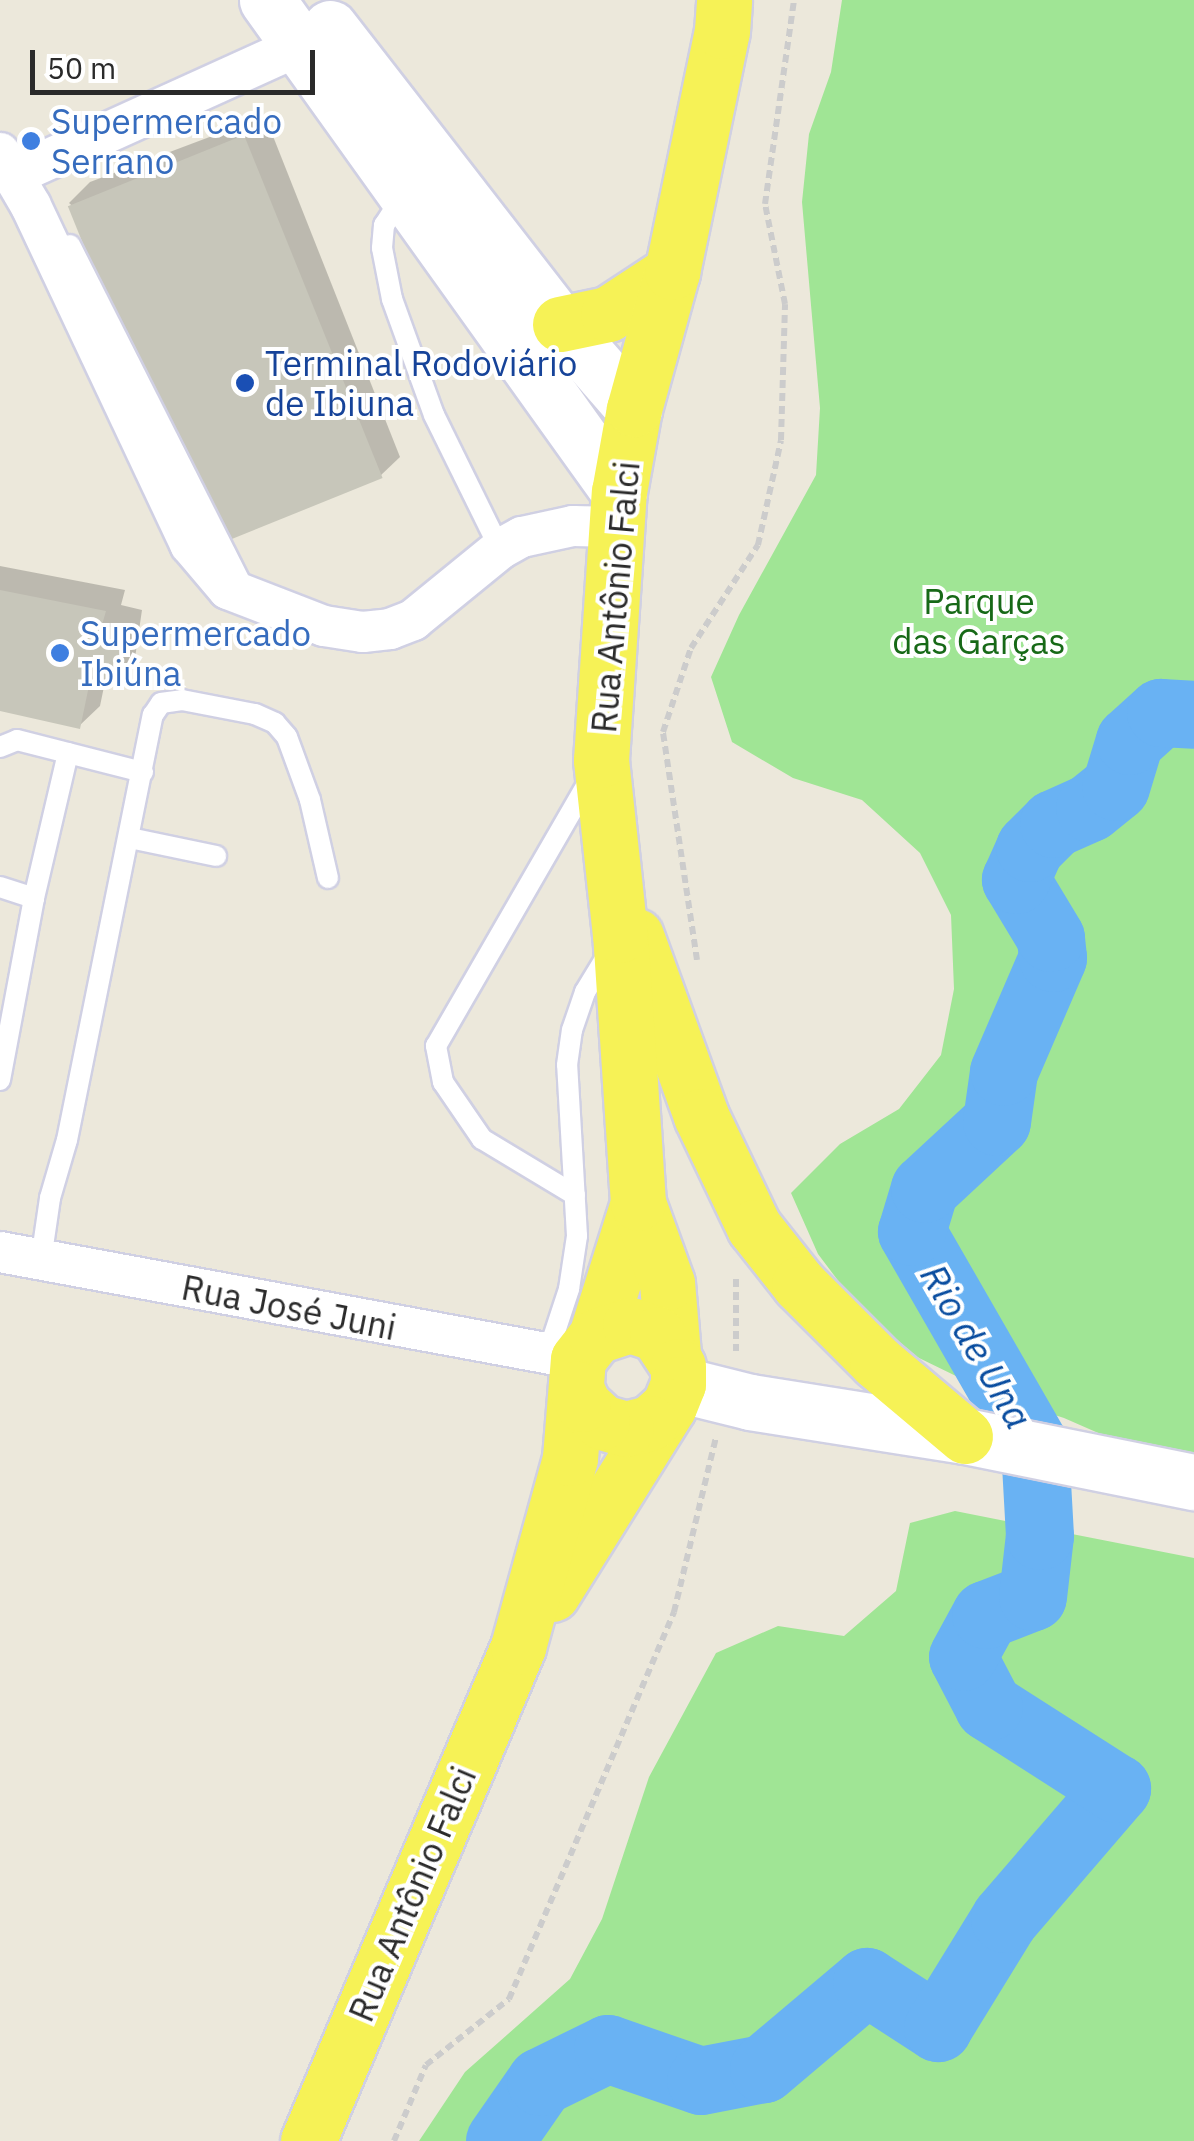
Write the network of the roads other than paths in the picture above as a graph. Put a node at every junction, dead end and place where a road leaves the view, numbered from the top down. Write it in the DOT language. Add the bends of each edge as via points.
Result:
graph roads {
  1 [pos="268,0"];
  2 [pos="724,0"];
  3 [pos="314,26"];
  4 [pos="15,178"];
  5 [pos="420,181"];
  6 [pos="672,272"];
  7 [pos="560,324"];
  8 [pos="634,409"];
  9 [pos="618,510"];
  10 [pos="500,550"];
  11 [pos="0,747"];
  12 [pos="68,753"];
  13 [pos="602,760"];
  14 [pos="143,772"];
  15 [pos="130,838"];
  16 [pos="216,856"];
  17 [pos="611,877"];
  18 [pos="328,878"];
  19 [pos="0,887"];
  20 [pos="34,898"];
  21 [pos="620,935"];
  22 [pos="0,1080"];
  23 [pos="575,1195"];
  24 [pos="638,1203"];
  25 [pos="0,1252"];
  26 [pos="40,1260"];
  27 [pos="574,1360"];
  28 [pos="674,1381"];
  29 [pos="981,1441"];
  30 [pos="1194,1482"];
  31 [pos="518,1648"];
  32 [pos="308,2141"];
  1 -- 3 [label="main road"];
  2 -- 6 [label="main road, Rua Antônio Falci"];
  3 -- 4 [label="street"];
  3 -- 5 [label="main road"];
  4 -- 10 [label="street" via="190,544 228,589 324,626 390,629 413,620"];
  5 -- 7 [label="main road"];
  5 -- 9 [label="main road"];
  5 -- 10 [label="lane" via="384,224 392,299 434,414"];
  6 -- 7 [label="main road" via="608,314"];
  6 -- 8 [label="main road, Rua Antônio Falci"];
  7 -- 8 [label="main road"];
  8 -- 9 [label="main road, Rua Antônio Falci"];
  9 -- 10 [label="street"];
  9 -- 13 [label="main road, Rua Antônio Falci"];
  11 -- 12 [label="lane" via="17,740"];
  12 -- 14 [label="lane"];
  12 -- 20 [label="lane"];
  13 -- 17 [label="main road, Rua Antônio Falci"];
  13 -- 23 [label="lane" via="436,1046 443,1082 482,1139"];
  14 -- 15 [label="lane"];
  14 -- 18 [label="lane" via="161,703 182,700 276,723 310,800"];
  15 -- 16 [label="lane"];
  15 -- 26 [label="lane"];
  17 -- 21 [label="main road, Rua Antônio Falci"];
  17 -- 29 [label="main road" via="654,977 701,1116 754,1226 878,1362"];
  19 -- 20 [label="lane"];
  20 -- 22 [label="lane"];
  21 -- 23 [label="lane" via="585,992 572,1030 567,1065"];
  21 -- 24 [label="main road, Rua Antônio Falci"];
  23 -- 27 [label="lane" via="569,1289"];
  24 -- 27 [label="main road, Rua Antônio Falci"];
  24 -- 28 [label="main road, Rua Antônio Falci" via="667,1283"];
  25 -- 26 [label="street, Rua José Juni"];
  26 -- 27 [label="street, Rua José Juni"];
  27 -- 28 [label="main road" via="612,1327 641,1327 657,1334"];
  27 -- 28 [label="main road" via="583,1404 602,1422 626,1429 650,1423"];
  27 -- 31 [label="main road, Rua Antônio Falci" via="562,1495"];
  28 -- 29 [label="main road" via="750,1402"];
  28 -- 31 [label="main road, Rua Antônio Falci"];
  29 -- 30 [label="main road"];
  31 -- 32 [label="main road, Rua Antônio Falci"];
}
